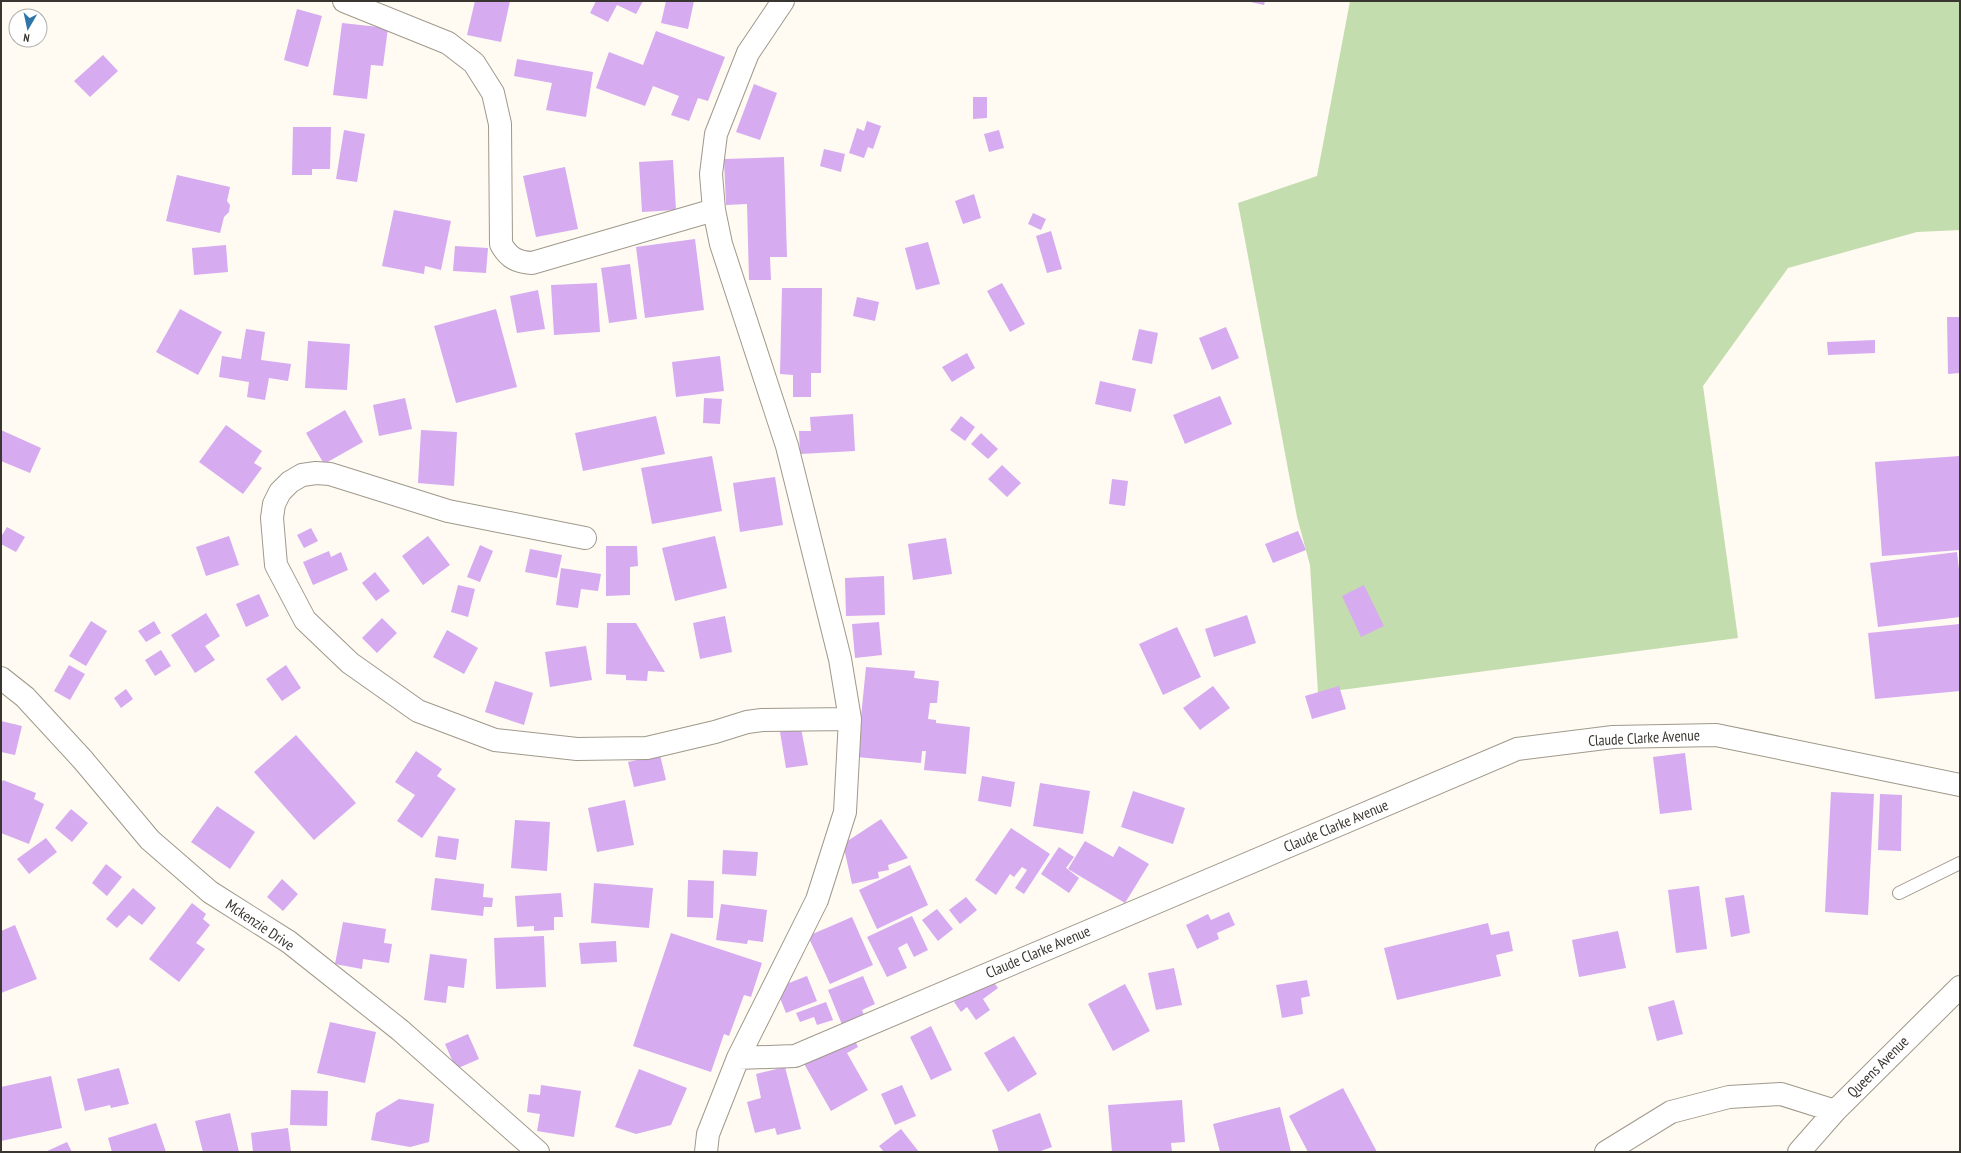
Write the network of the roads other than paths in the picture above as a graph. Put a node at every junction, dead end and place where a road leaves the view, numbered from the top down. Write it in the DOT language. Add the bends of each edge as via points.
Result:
graph roads {
  1 [pos="344,1"];
  2 [pos="783,1"];
  3 [pos="714,210"];
  4 [pos="585,538"];
  5 [pos="1,678"];
  6 [pos="850,719"];
  7 [pos="1960,785"];
  8 [pos="1960,863"];
  9 [pos="1899,893"];
  10 [pos="1960,987"];
  11 [pos="738,1058"];
  12 [pos="1835,1111"];
  13 [pos="538,1152"];
  14 [pos="706,1152"];
  15 [pos="1606,1152"];
  16 [pos="1799,1152"];
  1 -- 3 [label="street" via="448,43 474,63 493,93 500,124 501,244 512,259 532,264"];
  2 -- 3 [label="street" via="748,53 716,134 711,174"];
  3 -- 6 [label="street" via="721,244 787,446 840,659"];
  4 -- 6 [label="street" via="448,511 330,474 316,473 302,475 280,492 274,504 272,518 276,565 305,620 350,663 418,711 495,740 577,749 647,748 747,722"];
  5 -- 13 [label="street, Mckenzie Drive" via="25,697 73,748 150,840 210,892 289,942 400,1030"];
  6 -- 11 [label="street" via="845,812 817,900"];
  7 -- 11 [label="street, Claude Clarke Avenue" via="1716,735 1613,736 1517,749 795,1056"];
  8 -- 9 [label="lane"];
  10 -- 12 [label="street, Queens Avenue"];
  11 -- 14 [label="street" via="708,1134"];
  12 -- 15 [label="street" via="1781,1094 1729,1097 1671,1112"];
  12 -- 16 [label="street, Queens Avenue"];
}
